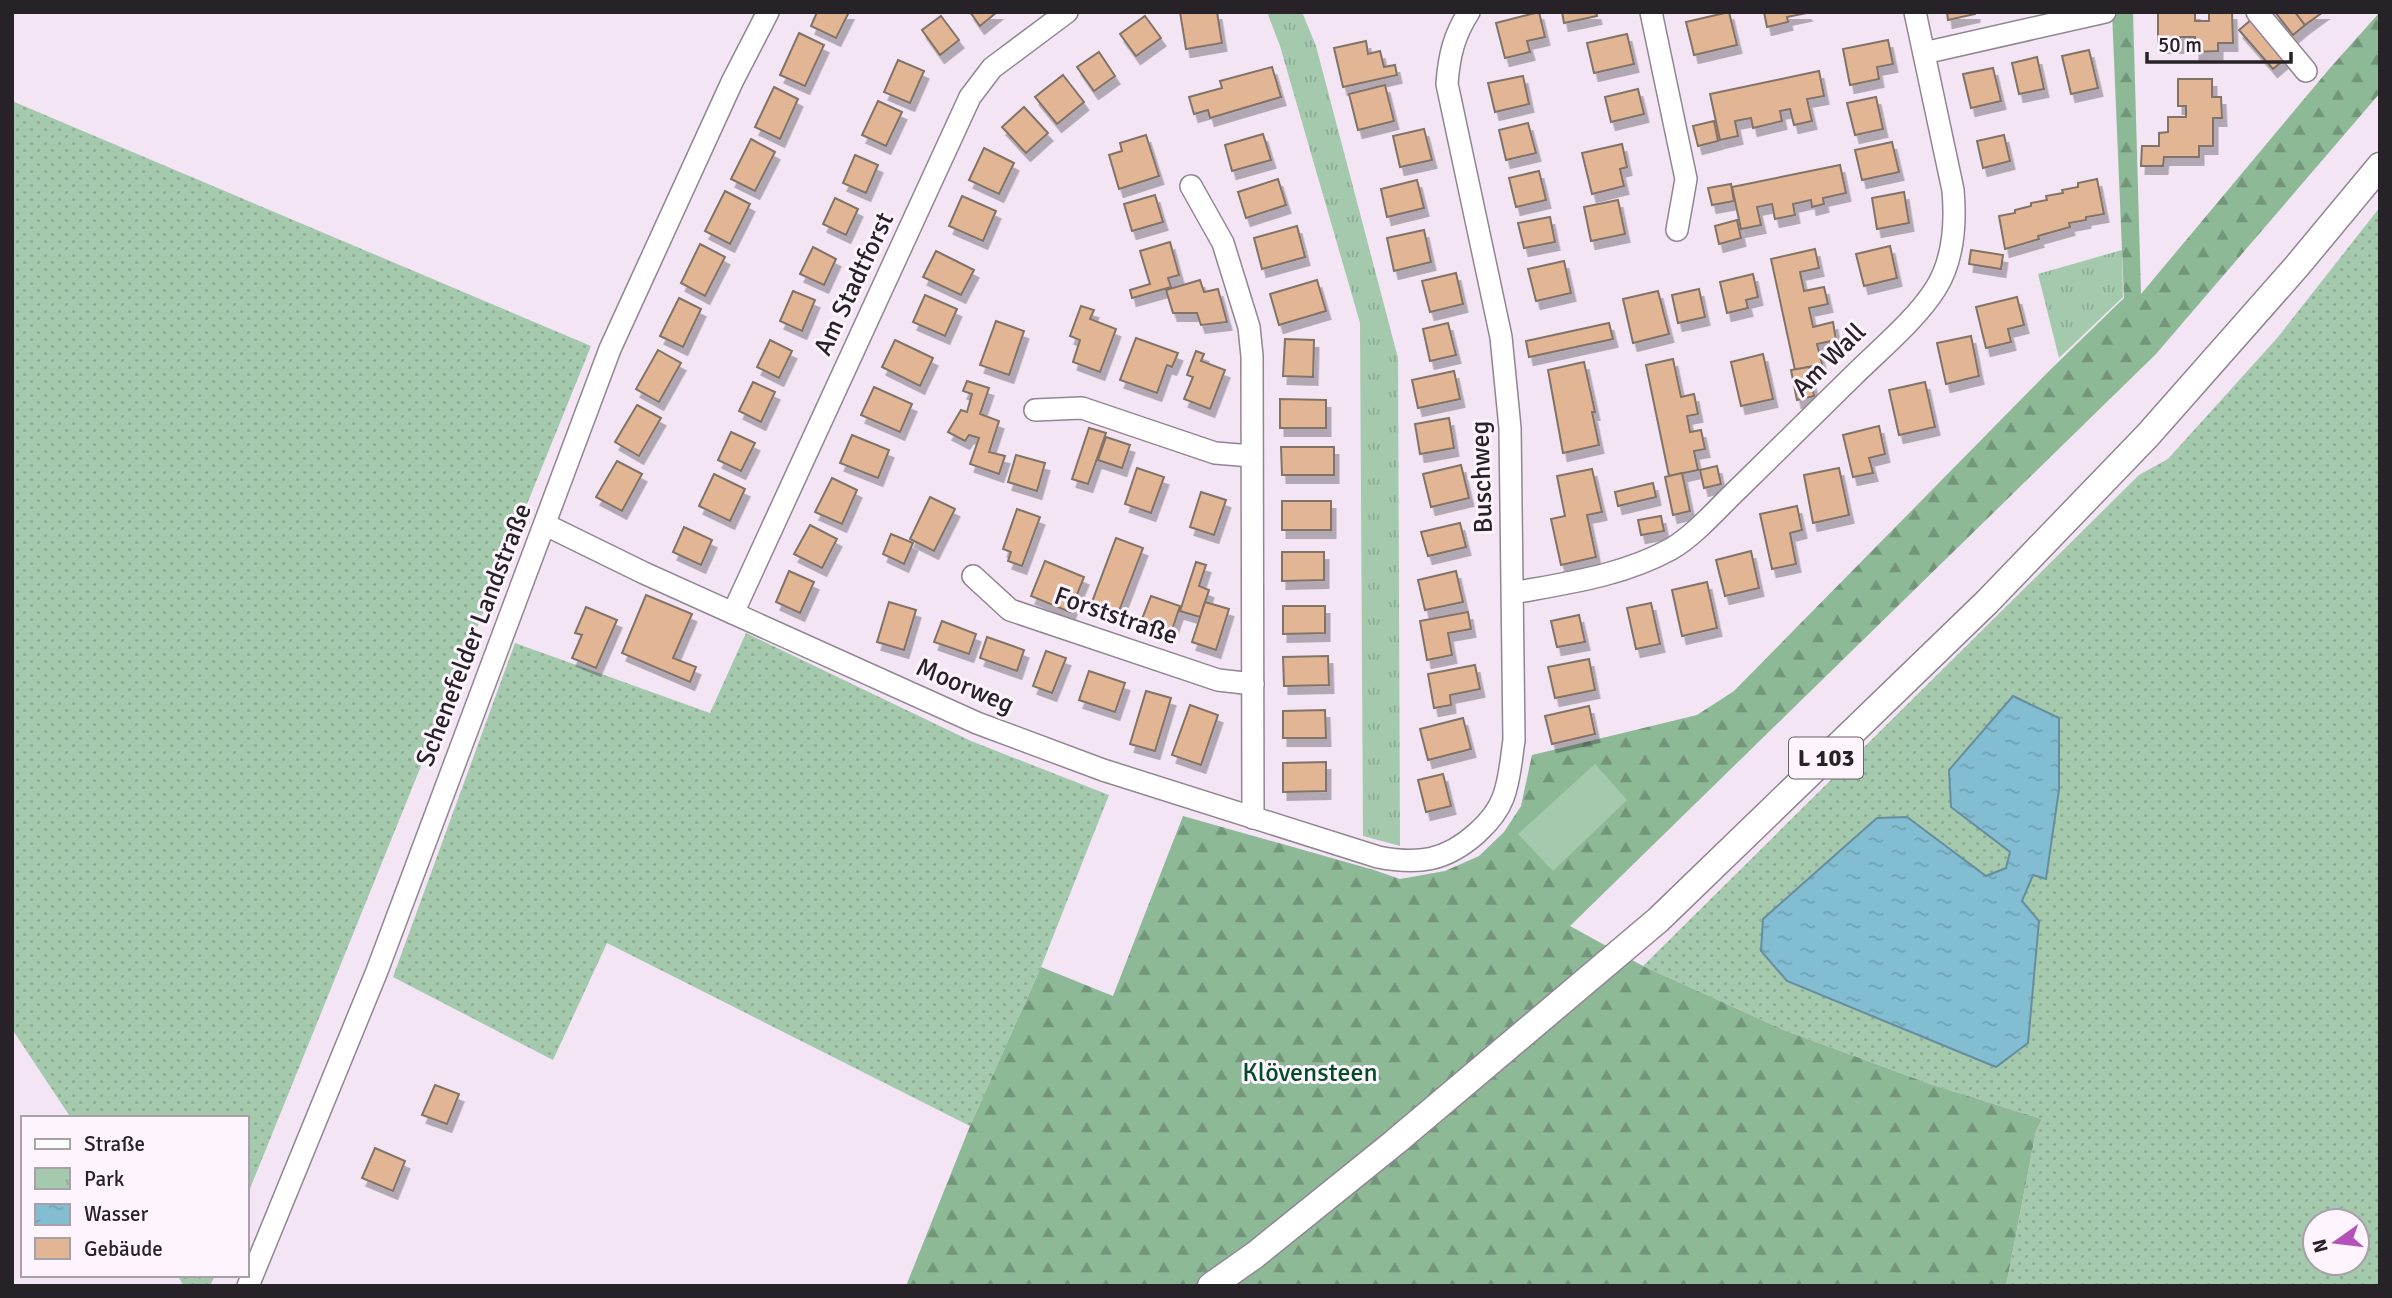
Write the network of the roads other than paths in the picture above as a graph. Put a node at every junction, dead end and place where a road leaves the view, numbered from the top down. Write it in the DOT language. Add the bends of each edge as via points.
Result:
graph roads {
  1 [pos="768,12"];
  2 [pos="1067,12"];
  3 [pos="1469,12"];
  4 [pos="1651,12"];
  5 [pos="1915,12"];
  6 [pos="2105,12"];
  7 [pos="2257,12"];
  8 [pos="1924,53"];
  9 [pos="2306,71"];
  10 [pos="2380,166"];
  11 [pos="1191,186"];
  12 [pos="1677,230"];
  13 [pos="1035,410"];
  14 [pos="1252,456"];
  15 [pos="545,525"];
  16 [pos="973,576"];
  17 [pos="1513,593"];
  18 [pos="733,613"];
  19 [pos="1253,684"];
  20 [pos="1253,818"];
  21 [pos="1378,857"];
  22 [pos="248,1286"];
  23 [pos="1211,1286"];
  1 -- 15 [label="street, Schenefelder Landstraße" via="610,349"];
  2 -- 18 [label="street, Am Stadtforst" via="992,68 970,97"];
  3 -- 17 [label="street, Buschweg" via="1457,30 1447,83 1501,337 1510,428"];
  4 -- 12 [label="street" via="1686,179"];
  5 -- 8 [label="street, Am Wall"];
  6 -- 8 [label="street"];
  7 -- 9 [label="street"];
  8 -- 17 [label="street, Am Wall" via="1955,216 1947,265 1936,288 1800,428 1674,547 1638,566"];
  10 -- 23 [label="main road, L 103" via="2129,455 1987,602 1658,920 1383,1152"];
  11 -- 14 [label="street" via="1223,243 1249,327"];
  13 -- 14 [label="street" via="1082,408 1215,453"];
  14 -- 19 [label="street"];
  15 -- 18 [label="street, Moorweg"];
  15 -- 22 [label="street, Schenefelder Landstraße" via="377,971"];
  16 -- 19 [label="street, Forststraße" via="1010,610 1218,680"];
  17 -- 21 [label="street, Buschweg" via="1514,740 1502,801 1486,825 1462,847 1433,859 1402,862"];
  18 -- 20 [label="street, Moorweg" via="977,723 1103,771"];
  19 -- 20 [label="street"];
  20 -- 21 [label="street, Moorweg"];
}
